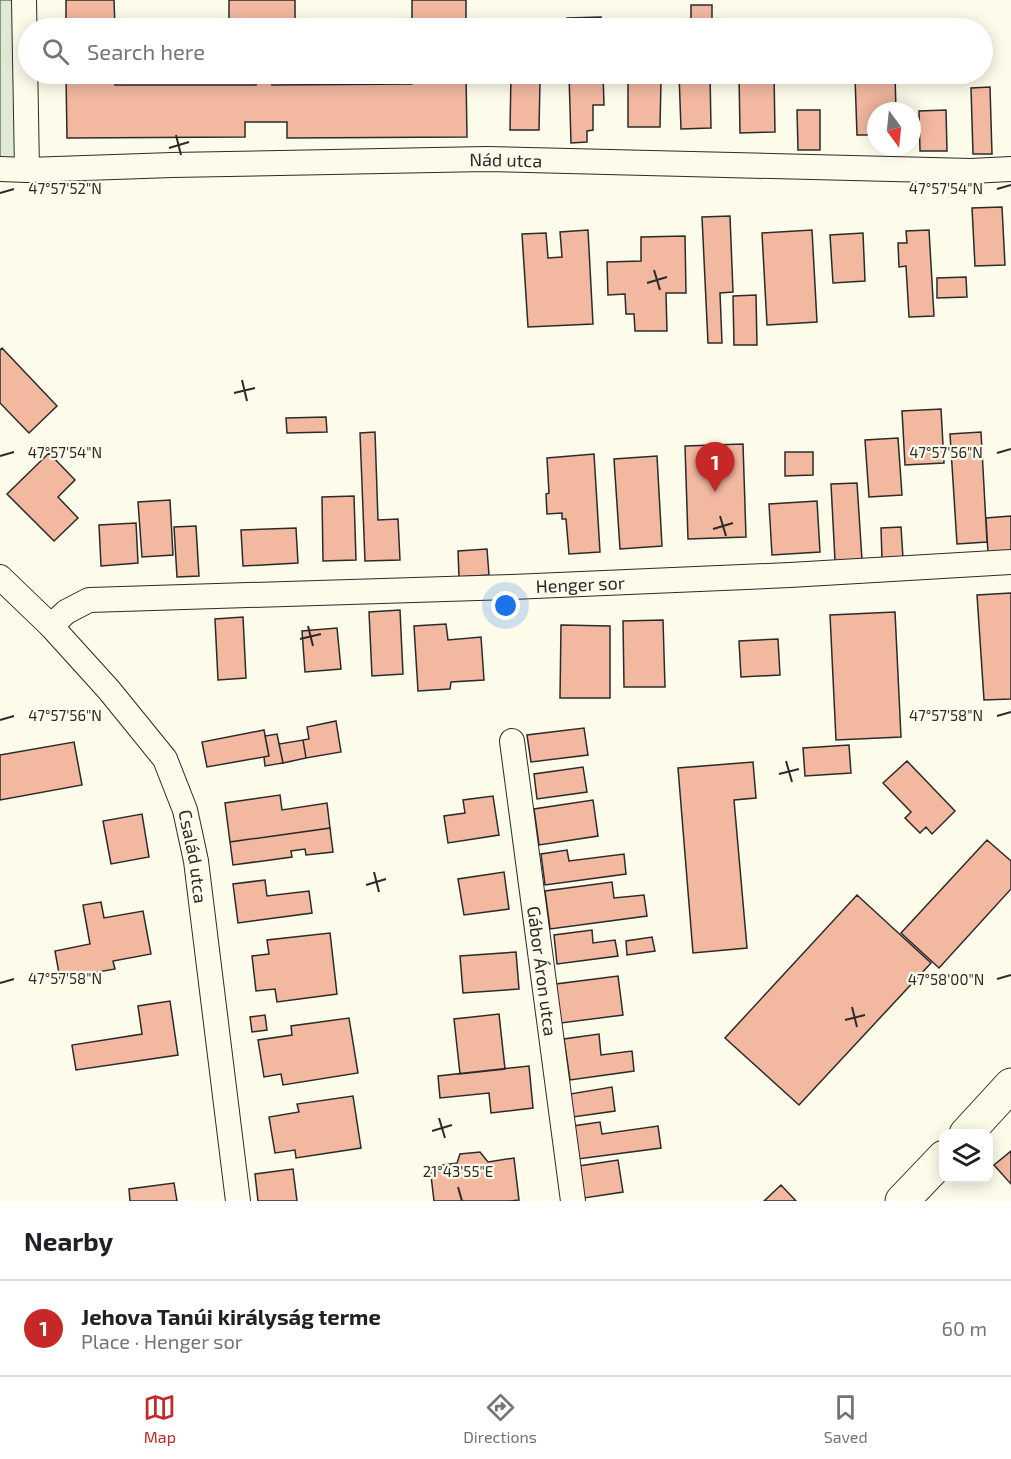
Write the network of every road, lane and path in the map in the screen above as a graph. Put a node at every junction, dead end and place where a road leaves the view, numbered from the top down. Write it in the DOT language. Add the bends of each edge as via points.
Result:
graph roads {
  1 [pos="24,0"];
  2 [pos="24,18"];
  3 [pos="25,84"];
  4 [pos="1011,169"];
  5 [pos="0,170"];
  6 [pos="27,170"];
  7 [pos="1011,562"];
  8 [pos="0,577"];
  9 [pos="51,626"];
  10 [pos="512,741"];
  11 [pos="1011,1085"];
  12 [pos="971,1129"];
  13 [pos="939,1162"];
  14 [pos="237,1201"];
  15 [pos="573,1201"];
  16 [pos="902,1201"];
  1 -- 2 [label="street"];
  3 -- 6 [label="street"];
  4 -- 6 [label="street, Nád utca" via="486,159"];
  5 -- 6 [label="street, Nád utca"];
  7 -- 9 [label="street, Henger sor" via="524,587 89,600 66,612"];
  8 -- 9 [label="street, Család utca"];
  9 -- 14 [label="street, Család utca" via="165,759 185,810 196,861"];
  10 -- 15 [label="street, Gábor Áron utca"];
  11 -- 12 [label="main road"];
  13 -- 16 [label="main road"];
}
